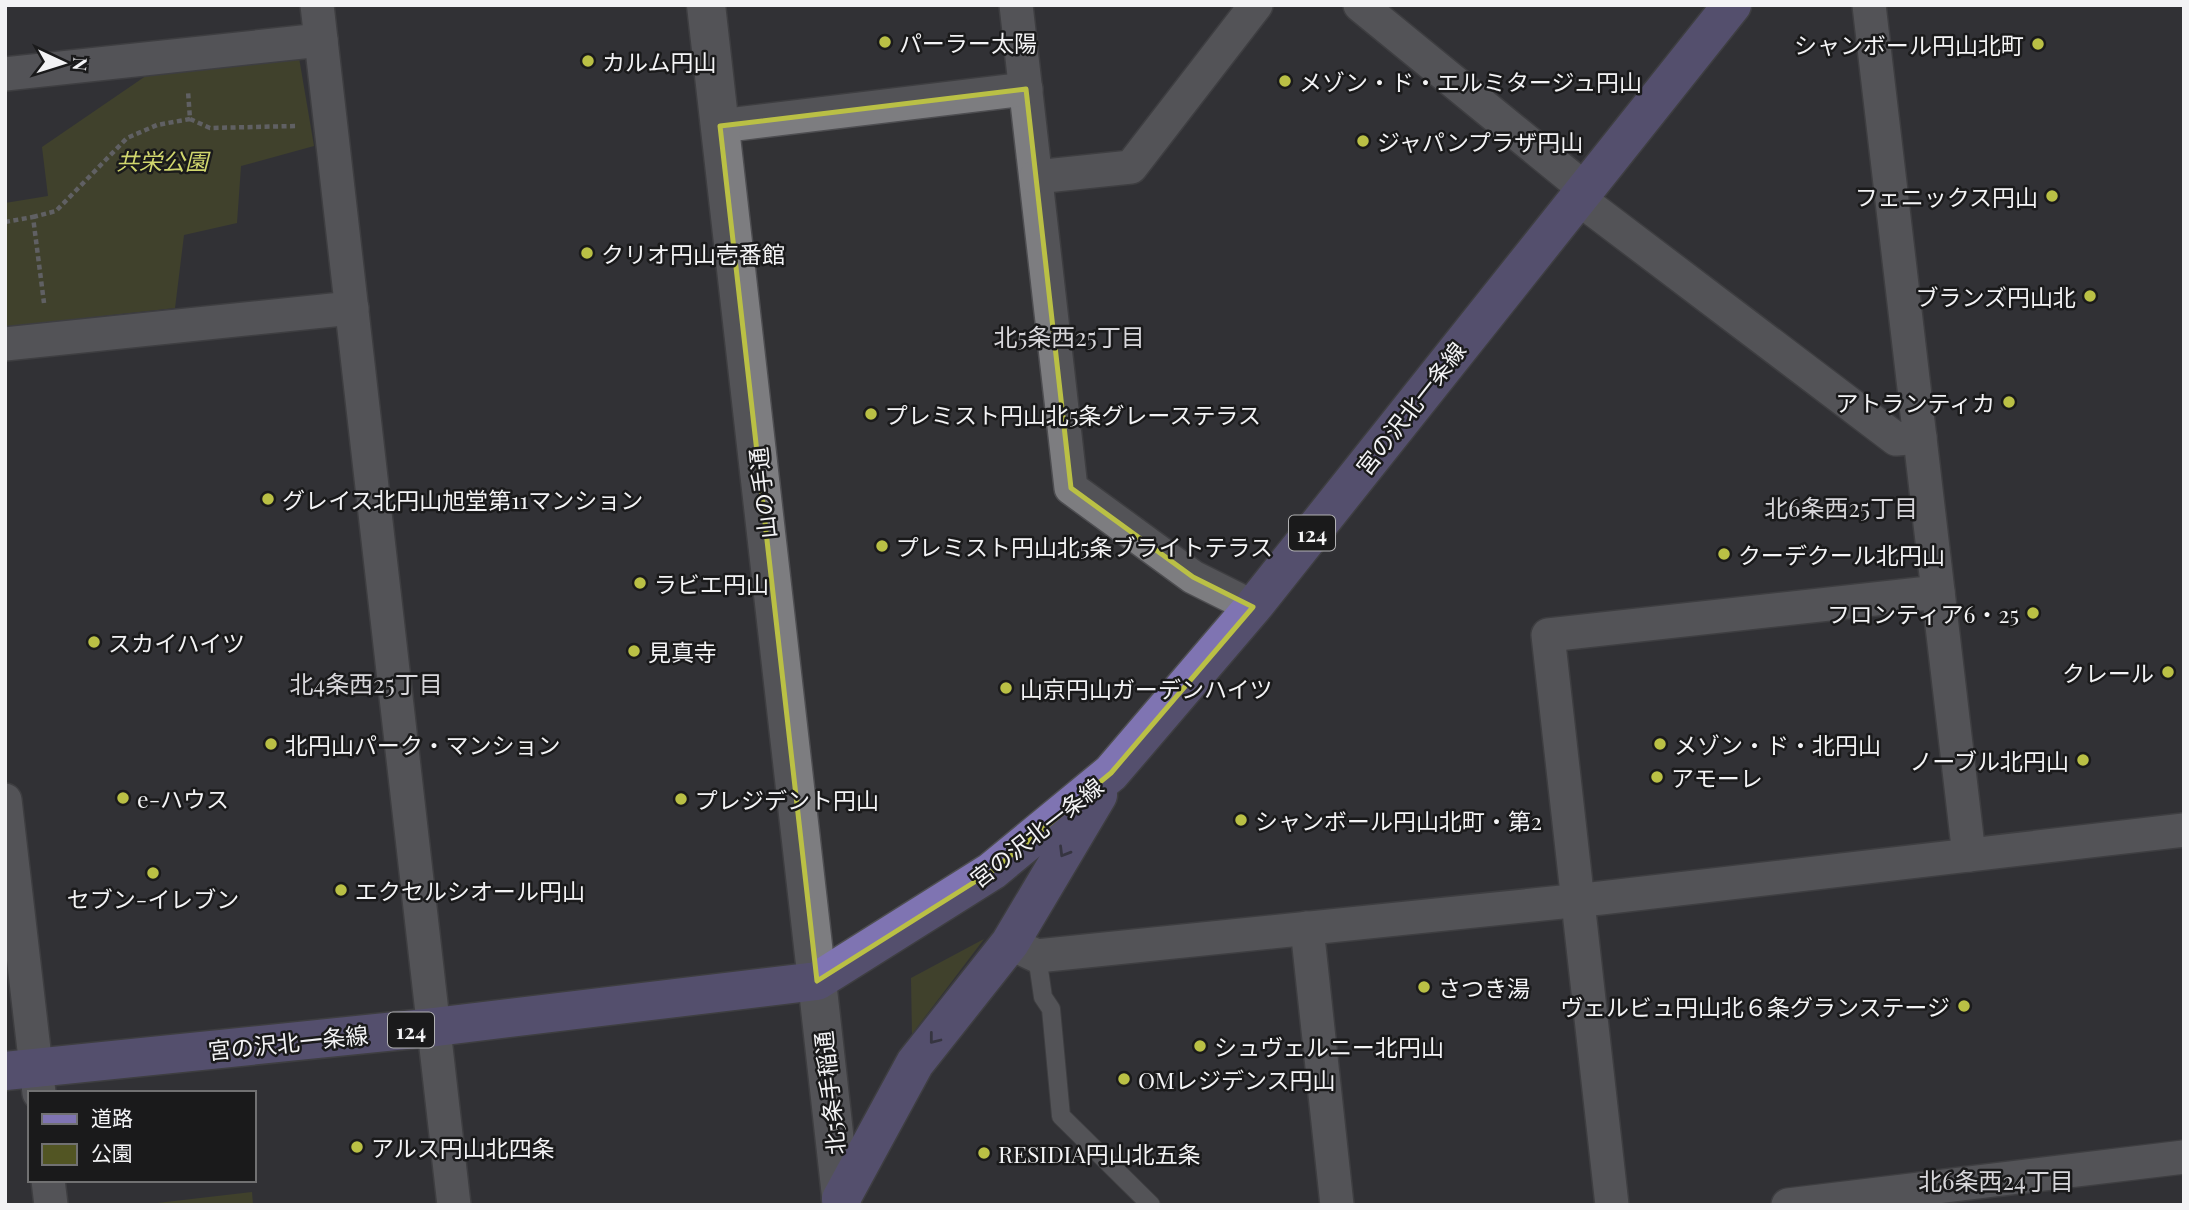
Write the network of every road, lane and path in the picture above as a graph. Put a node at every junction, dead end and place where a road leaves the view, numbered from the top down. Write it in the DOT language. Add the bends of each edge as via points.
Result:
graph roads {
  1 [pos="317,5"];
  2 [pos="706,5"];
  3 [pos="1016,5"];
  4 [pos="1256,5"];
  5 [pos="1360,5"];
  6 [pos="1732,5"];
  7 [pos="1869,5"];
  8 [pos="321,40"];
  9 [pos="186,54"];
  10 [pos="5,75"];
  11 [pos="1026,89"];
  12 [pos="190,119"];
  13 [pos="300,126"];
  14 [pos="720,126"];
  15 [pos="1036,177"];
  16 [pos="1582,193"];
  17 [pos="33,218"];
  18 [pos="5,222"];
  19 [pos="352,308"];
  20 [pos="45,313"];
  21 [pos="5,344"];
  22 [pos="1920,437"];
  23 [pos="1938,592"];
  24 [pos="1253,607"];
  25 [pos="1111,773"];
  26 [pos="5,800"];
  27 [pos="2184,830"];
  28 [pos="1969,855"];
  29 [pos="1577,900"];
  30 [pos="1307,928"];
  31 [pos="1023,950"];
  32 [pos="817,981"];
  33 [pos="435,1027"];
  34 [pos="27,1077"];
  35 [pos="2184,1157"];
  36 [pos="48,1182"];
  37 [pos="841,1202"];
  38 [pos="51,1205"];
  39 [pos="454,1205"];
  40 [pos="1151,1205"];
  41 [pos="1337,1205"];
  42 [pos="1612,1205"];
  43 [pos="1788,1205"];
  1 -- 8 [label="street"];
  2 -- 14 [label="main road, 山の手通"];
  3 -- 11 [label="street"];
  4 -- 15 [label="street" via="1131,167"];
  5 -- 16 [label="street"];
  6 -- 16 [label="main road, 宮の沢北一条線 / 124"];
  7 -- 22 [label="street"];
  8 -- 9 [label="street"];
  8 -- 19 [label="street"];
  9 -- 10 [label="street"];
  9 -- 12 [label="path"];
  11 -- 14 [label="street"];
  11 -- 15 [label="street"];
  12 -- 13 [label="path" via="210,128"];
  12 -- 17 [label="path" via="157,125 127,138 56,211"];
  14 -- 32 [label="main road, 山の手通"];
  15 -- 24 [label="street" via="1071,488 1194,577"];
  16 -- 22 [label="street" via="1896,439"];
  16 -- 24 [label="main road, 宮の沢北一条線 / 124"];
  17 -- 18 [label="path"];
  17 -- 20 [label="path"];
  19 -- 21 [label="street"];
  19 -- 33 [label="street"];
  22 -- 23 [label="street"];
  23 -- 28 [label="street"];
  23 -- 29 [label="street" via="1548,635"];
  24 -- 25 [label="main road, 宮の沢北一条線 / 124"];
  25 -- 31 [label="main road, one-way"];
  25 -- 32 [label="main road, 宮の沢北一条線 / 124" via="992,872"];
  26 -- 34 [label="street"];
  27 -- 28 [label="street"];
  28 -- 29 [label="street"];
  29 -- 30 [label="street"];
  29 -- 42 [label="street"];
  30 -- 31 [label="street"];
  30 -- 41 [label="street"];
  31 -- 37 [label="main road, one-way" via="915,1063"];
  31 -- 40 [label="lane" via="1051,1009 1061,1116"];
  32 -- 33 [label="main road, 宮の沢北一条線 / 124"];
  32 -- 37 [label="main road, 北5条手稲通"];
  33 -- 34 [label="main road, 宮の沢北一条線 / 124"];
  33 -- 39 [label="street"];
  35 -- 43 [label="street"];
  36 -- 38 [label="street"];
}
